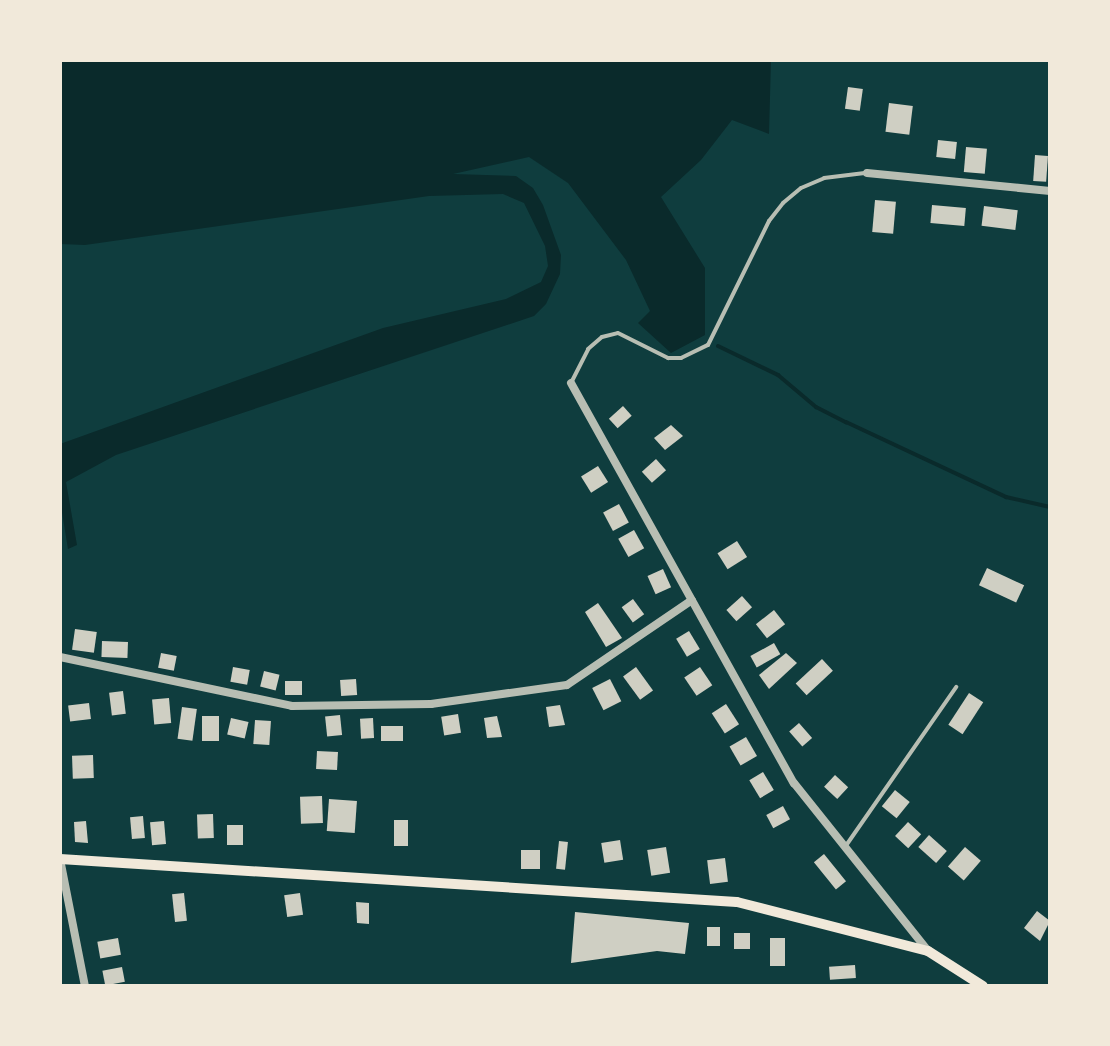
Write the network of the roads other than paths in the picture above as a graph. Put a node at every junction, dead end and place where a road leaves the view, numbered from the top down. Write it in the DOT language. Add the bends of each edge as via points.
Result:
graph roads {
  1 [pos="866,173"];
  2 [pos="1050,190"];
  3 [pos="571,384"];
  4 [pos="692,600"];
  5 [pos="60,656"];
  6 [pos="956,687"];
  7 [pos="845,847"];
  8 [pos="60,859"];
  9 [pos="928,951"];
  10 [pos="981,985"];
  11 [pos="85,986"];
  1 -- 2 [label="street"];
  1 -- 3 [label="lane" via="824,178 784,203 708,345 668,358 618,333 602,337 588,349"];
  3 -- 4 [label="street"];
  4 -- 5 [label="street" via="567,686 431,704 292,706"];
  4 -- 7 [label="street" via="794,783"];
  6 -- 7 [label="lane"];
  7 -- 9 [label="street"];
  8 -- 9 [label="main road" via="737,902"];
  8 -- 11 [label="street"];
  9 -- 10 [label="main road"];
}
